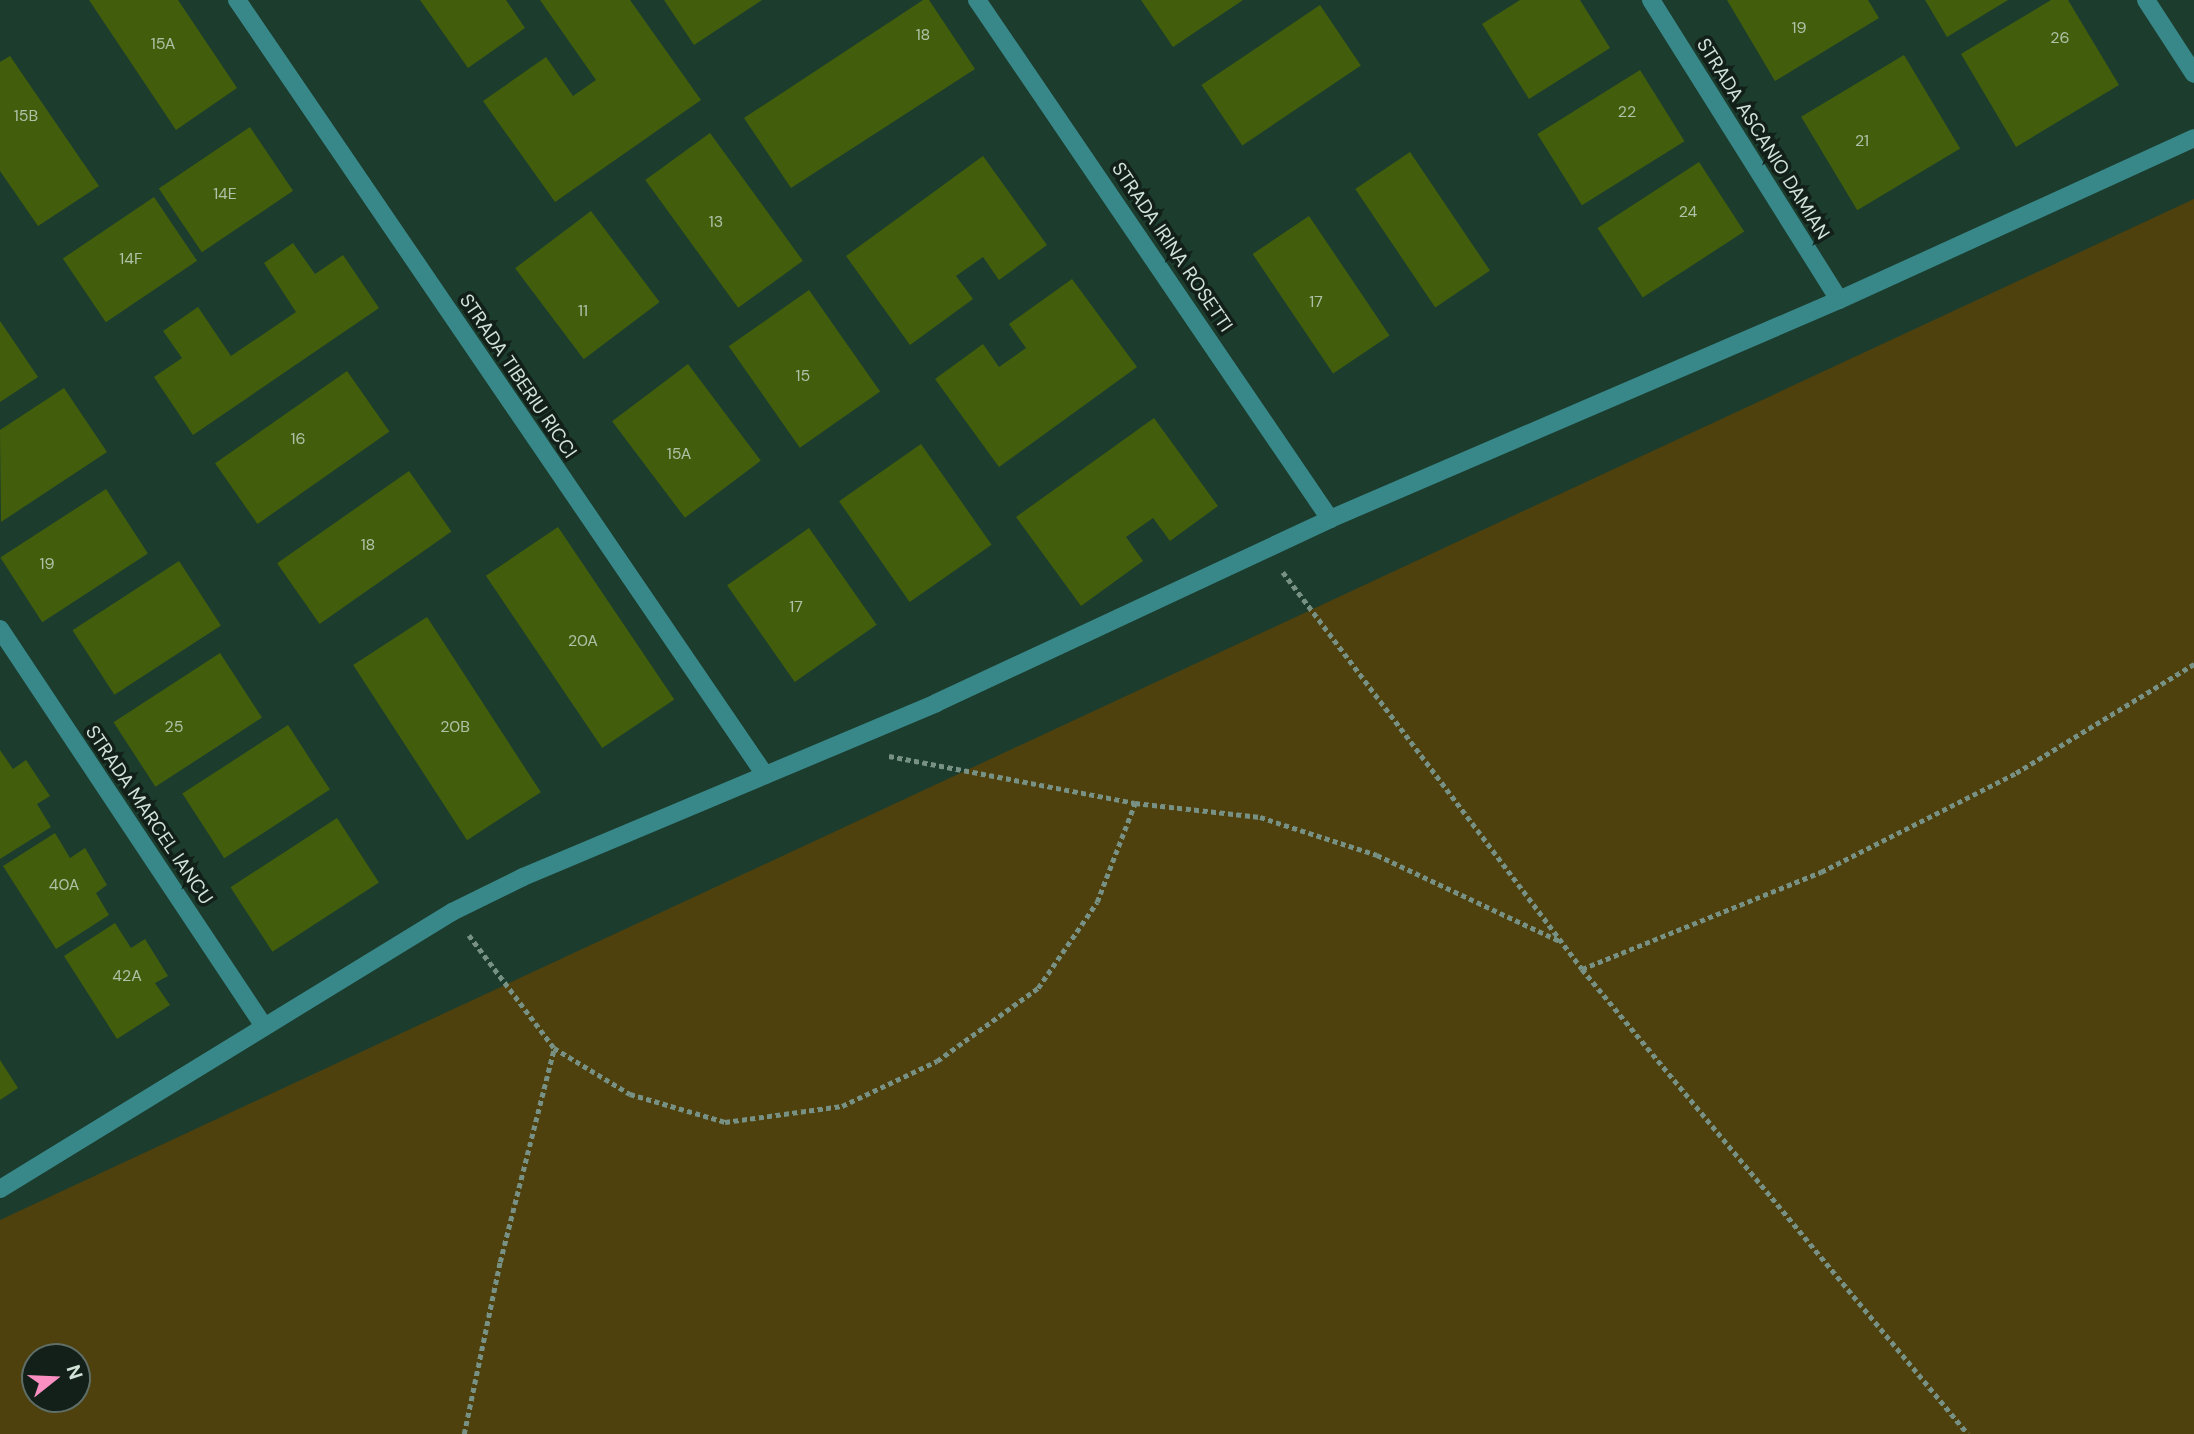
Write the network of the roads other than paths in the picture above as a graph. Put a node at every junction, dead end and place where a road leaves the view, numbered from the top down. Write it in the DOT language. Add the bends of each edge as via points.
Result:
graph roads {
  1 [pos="237,0"];
  2 [pos="977,0"];
  3 [pos="1651,0"];
  4 [pos="2146,0"];
  5 [pos="2194,74"];
  6 [pos="2194,138"];
  7 [pos="1839,300"];
  8 [pos="1330,519"];
  9 [pos="0,629"];
  10 [pos="765,775"];
  11 [pos="263,1025"];
  12 [pos="0,1189"];
  1 -- 10 [label="street, STRADA TIBERIU RICCI"];
  2 -- 8 [label="street, STRADA IRINA ROSETTI"];
  3 -- 7 [label="street, STRADA ASCANIO DAMIAN"];
  4 -- 5 [label="street"];
  6 -- 7 [label="street"];
  7 -- 8 [label="street"];
  8 -- 10 [label="street" via="936,703"];
  9 -- 11 [label="street, STRADA MARCEL IANCU"];
  10 -- 11 [label="street" via="452,912"];
  11 -- 12 [label="street"];
}
